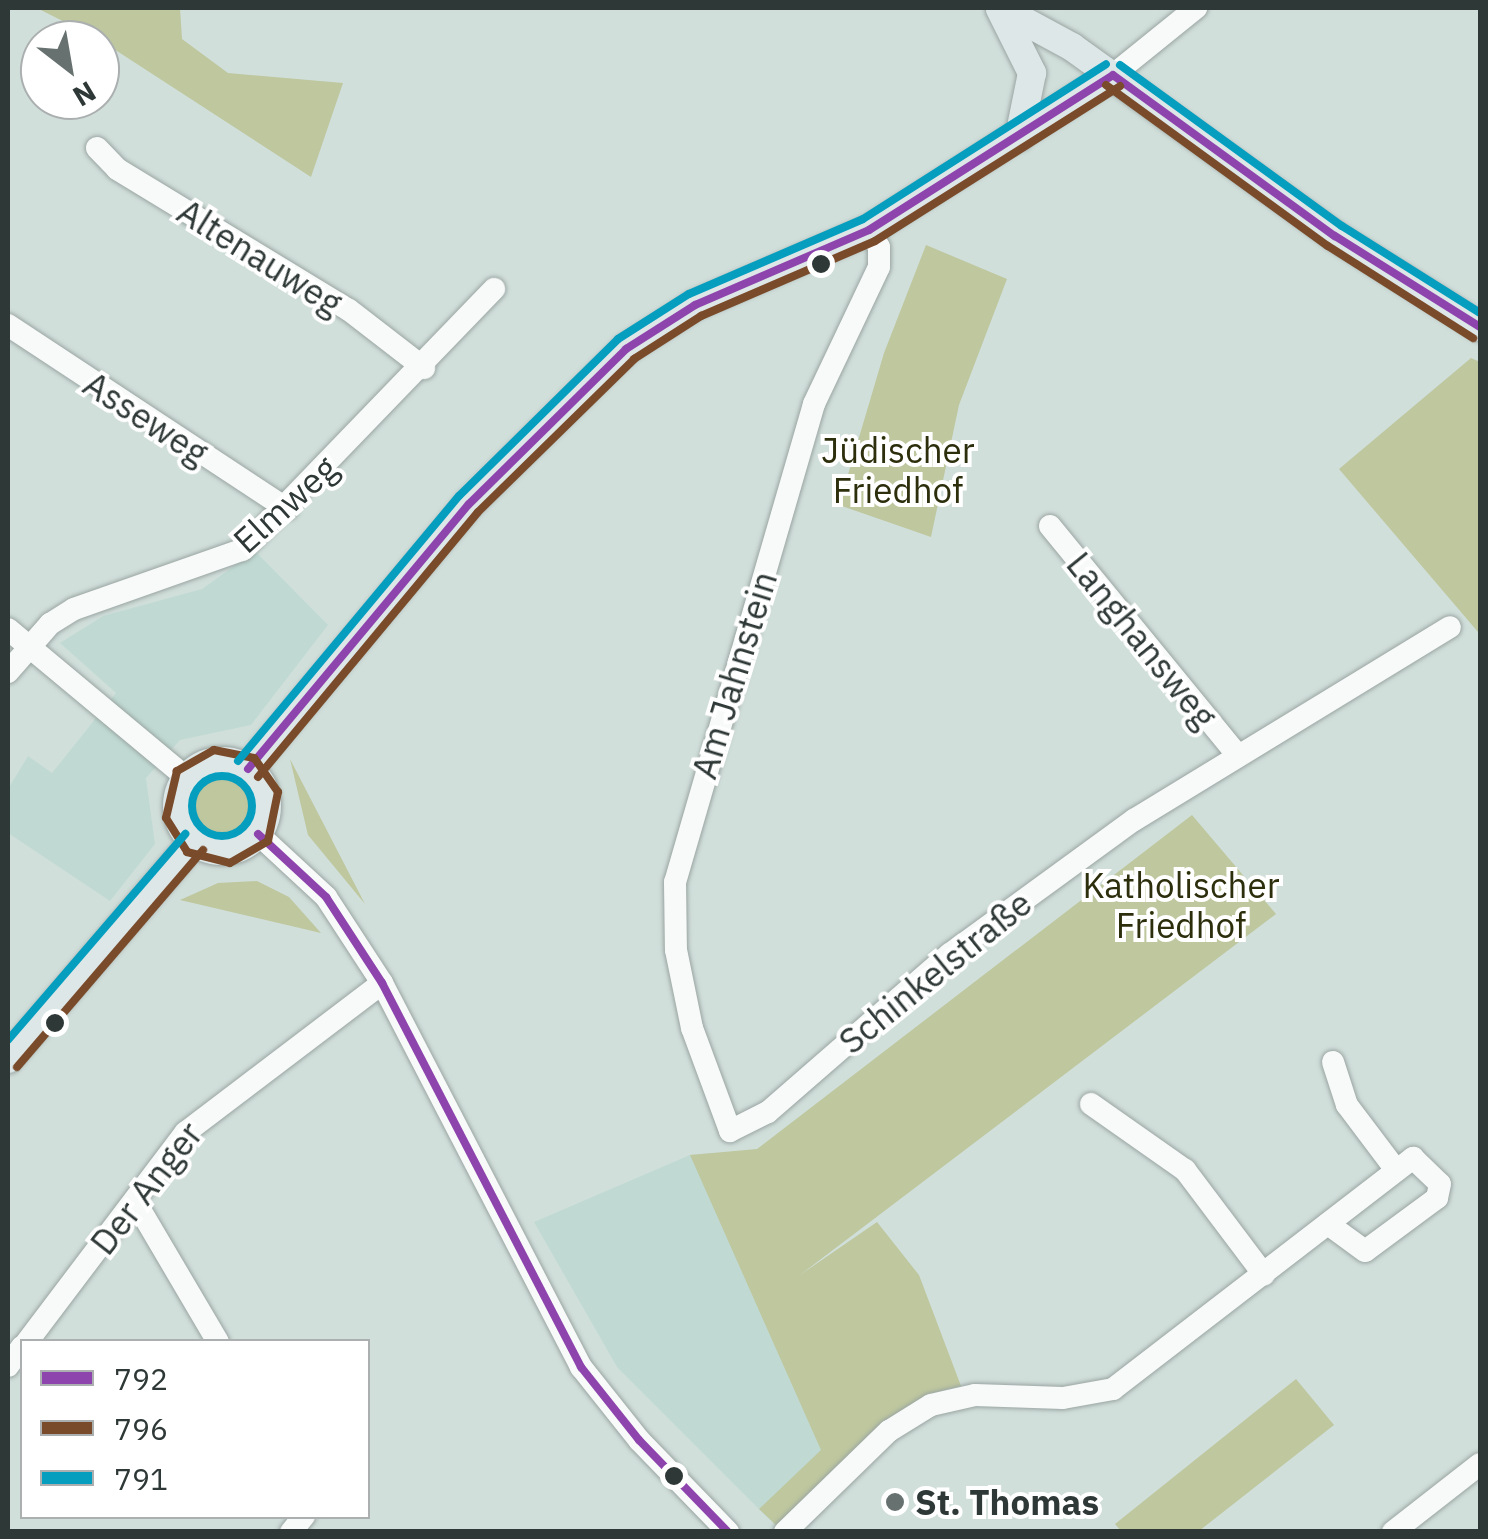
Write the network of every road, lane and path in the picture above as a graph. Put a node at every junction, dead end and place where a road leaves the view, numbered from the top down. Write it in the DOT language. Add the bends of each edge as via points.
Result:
graph roads {
  1 [pos="1000,8"];
  2 [pos="1196,8"];
  3 [pos="1113,75"];
  4 [pos="1020,138"];
  5 [pos="97,148"];
  6 [pos="869,230"];
  7 [pos="494,289"];
  8 [pos="8,325"];
  9 [pos="1480,327"];
  10 [pos="424,368"];
  11 [pos="287,509"];
  12 [pos="1050,526"];
  13 [pos="1450,627"];
  14 [pos="8,629"];
  15 [pos="28,647"];
  16 [pos="8,672"];
  17 [pos="1236,754"];
  18 [pos="248,770"];
  19 [pos="187,778"];
  20 [pos="258,834"];
  21 [pos="194,842"];
  22 [pos="382,983"];
  23 [pos="8,1059"];
  24 [pos="1333,1062"];
  25 [pos="1091,1104"];
  26 [pos="730,1131"];
  27 [pos="1396,1170"];
  28 [pos="135,1200"];
  29 [pos="1328,1224"];
  30 [pos="1264,1275"];
  31 [pos="29,1339"];
  32 [pos="216,1339"];
  33 [pos="1480,1464"];
  34 [pos="728,1532"];
  35 [pos="785,1532"];
  36 [pos="1393,1532"];
  1 -- 3 [label="main road"];
  1 -- 4 [label="main road" via="1032,72"];
  2 -- 3 [label="street"];
  3 -- 4 [label="main road"];
  3 -- 9 [label="main road" via="1335,236"];
  4 -- 6 [label="main road"];
  5 -- 10 [label="street, Altenauweg" via="117,169 349,310"];
  6 -- 18 [label="main road" via="695,305 606,366 417,562"];
  6 -- 26 [label="street, Am Jahnstein" via="879,248 878,268 814,404 675,882 676,950 692,1028"];
  7 -- 10 [label="street, Elmweg"];
  8 -- 11 [label="street, Asseweg"];
  10 -- 11 [label="street, Elmweg"];
  11 -- 15 [label="street, Elmweg" via="242,550 74,609"];
  12 -- 17 [label="street, Langhansweg"];
  13 -- 17 [label="street, Schinkelstraße"];
  14 -- 15 [label="street"];
  15 -- 16 [label="street, Elmweg"];
  15 -- 19 [label="street"];
  17 -- 26 [label="street, Schinkelstraße" via="1042,885 950,954 768,1112"];
  18 -- 19 [label="main road" via="216,762"];
  18 -- 20 [label="main road" via="268,804"];
  19 -- 21 [label="main road" via="178,816"];
  20 -- 21 [label="main road" via="228,851"];
  20 -- 22 [label="street" via="326,897"];
  21 -- 23 [label="main road"];
  22 -- 28 [label="street, Der Anger" via="216,1105 186,1132"];
  22 -- 34 [label="street" via="581,1367 639,1440"];
  24 -- 27 [label="street" via="1347,1105"];
  25 -- 30 [label="street" via="1185,1170"];
  27 -- 29 [label="street"];
  27 -- 29 [label="street" via="1413,1158 1428,1167 1440,1184 1438,1198 1365,1251"];
  28 -- 31 [label="street, Der Anger"];
  28 -- 32 [label="street"];
  29 -- 30 [label="street"];
  30 -- 35 [label="street" via="1114,1390 1063,1398 975,1395 931,1406 888,1431"];
  33 -- 36 [label="street"];
}
